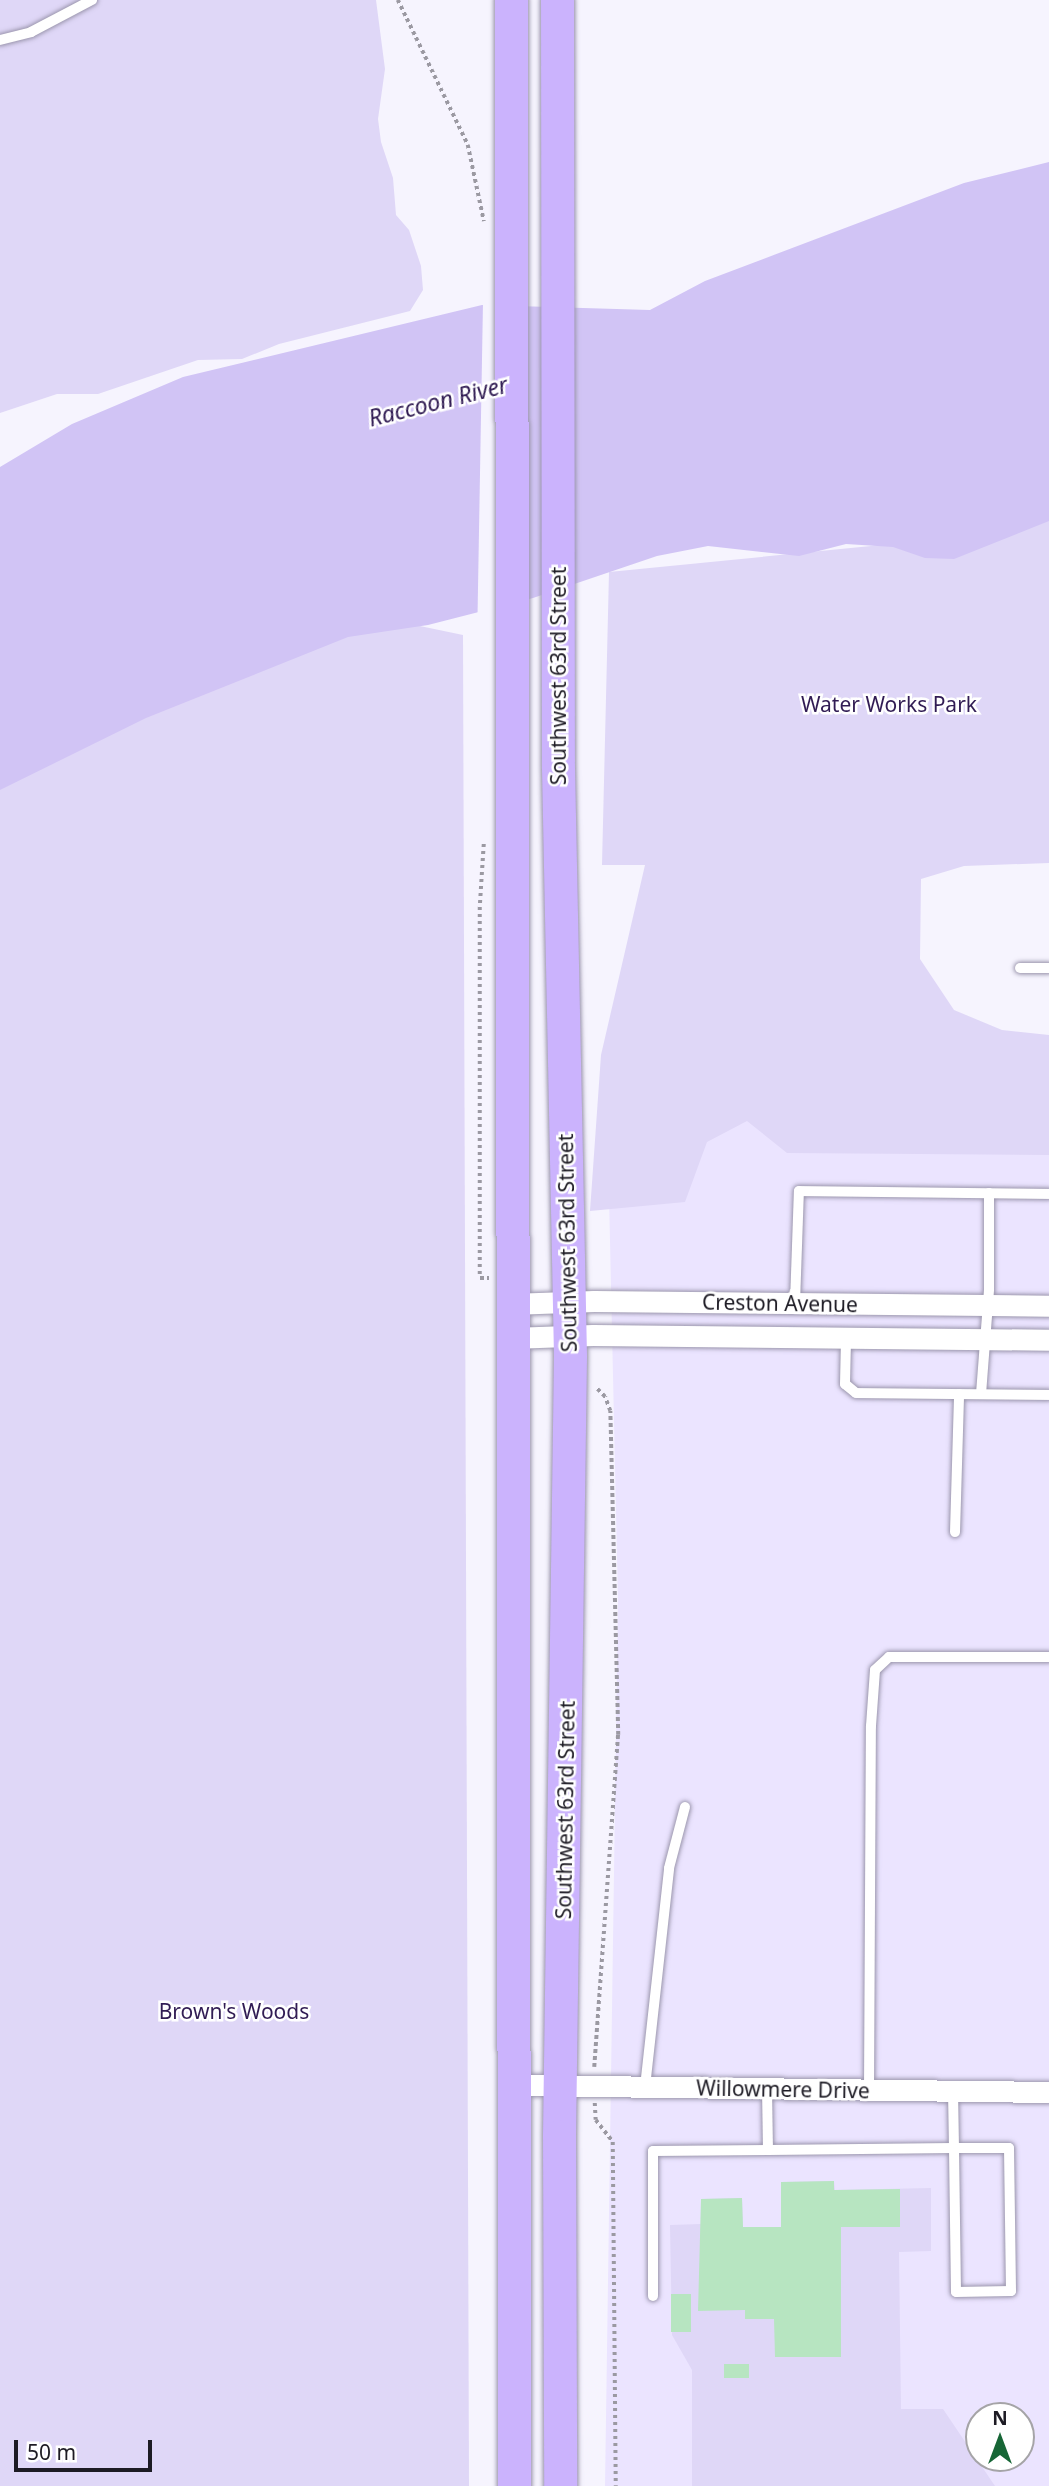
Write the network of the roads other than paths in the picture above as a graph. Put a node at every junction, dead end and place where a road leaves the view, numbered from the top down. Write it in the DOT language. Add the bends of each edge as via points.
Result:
graph roads {
  1 [pos="92,0"];
  2 [pos="511,0"];
  3 [pos="557,0"];
  4 [pos="0,40"];
  5 [pos="1020,968"];
  6 [pos="1049,968"];
  7 [pos="989,1193"];
  8 [pos="1049,1194"];
  9 [pos="502,1291"];
  10 [pos="568,1301"];
  11 [pos="795,1303"];
  12 [pos="986,1305"];
  13 [pos="1049,1306"];
  14 [pos="568,1336"];
  15 [pos="512,1338"];
  16 [pos="982,1339"];
  17 [pos="846,1340"];
  18 [pos="1049,1340"];
  19 [pos="959,1394"];
  20 [pos="981,1394"];
  21 [pos="1049,1395"];
  22 [pos="955,1532"];
  23 [pos="1049,1657"];
  24 [pos="685,1807"];
  25 [pos="516,2085"];
  26 [pos="578,2087"];
  27 [pos="645,2087"];
  28 [pos="767,2088"];
  29 [pos="869,2090"];
  30 [pos="953,2091"];
  31 [pos="1049,2092"];
  32 [pos="954,2148"];
  33 [pos="768,2150"];
  34 [pos="653,2296"];
  35 [pos="514,2486"];
  36 [pos="560,2486"];
  1 -- 4 [label="lane" via="31,32"];
  2 -- 9 [label="main road"];
  3 -- 10 [label="main road, Southwest 63rd Street" via="558,768"];
  5 -- 6 [label="lane"];
  7 -- 8 [label="lane"];
  7 -- 11 [label="lane" via="799,1191"];
  7 -- 12 [label="lane"];
  9 -- 10 [label="street, Creston Avenue"];
  9 -- 15 [label="main road"];
  10 -- 11 [label="street, Creston Avenue"];
  10 -- 14 [label="main road, Southwest 63rd Street"];
  11 -- 12 [label="street, Creston Avenue"];
  12 -- 13 [label="street, Creston Avenue"];
  12 -- 16 [label="lane"];
  14 -- 15 [label="street, Creston Avenue"];
  14 -- 17 [label="street, Creston Avenue"];
  14 -- 26 [label="main road, Southwest 63rd Street"];
  15 -- 25 [label="main road"];
  16 -- 17 [label="street, Creston Avenue"];
  16 -- 18 [label="street, Creston Avenue"];
  16 -- 20 [label="lane"];
  17 -- 19 [label="lane" via="845,1384 856,1393"];
  19 -- 20 [label="lane"];
  19 -- 22 [label="lane"];
  20 -- 21 [label="lane"];
  23 -- 29 [label="lane" via="890,1657 875,1670"];
  24 -- 27 [label="lane" via="668,1868"];
  25 -- 26 [label="street, Willowmere Drive"];
  25 -- 35 [label="main road"];
  26 -- 27 [label="street, Willowmere Drive"];
  26 -- 36 [label="main road, Southwest 63rd Street"];
  27 -- 28 [label="street, Willowmere Drive"];
  28 -- 29 [label="street, Willowmere Drive"];
  28 -- 33 [label="lane"];
  29 -- 30 [label="street, Willowmere Drive"];
  30 -- 31 [label="street, Willowmere Drive"];
  30 -- 32 [label="lane"];
  32 -- 32 [label="lane" via="956,2292 1011,2291 1009,2148"];
  32 -- 33 [label="lane"];
  33 -- 34 [label="lane" via="653,2151"];
}
